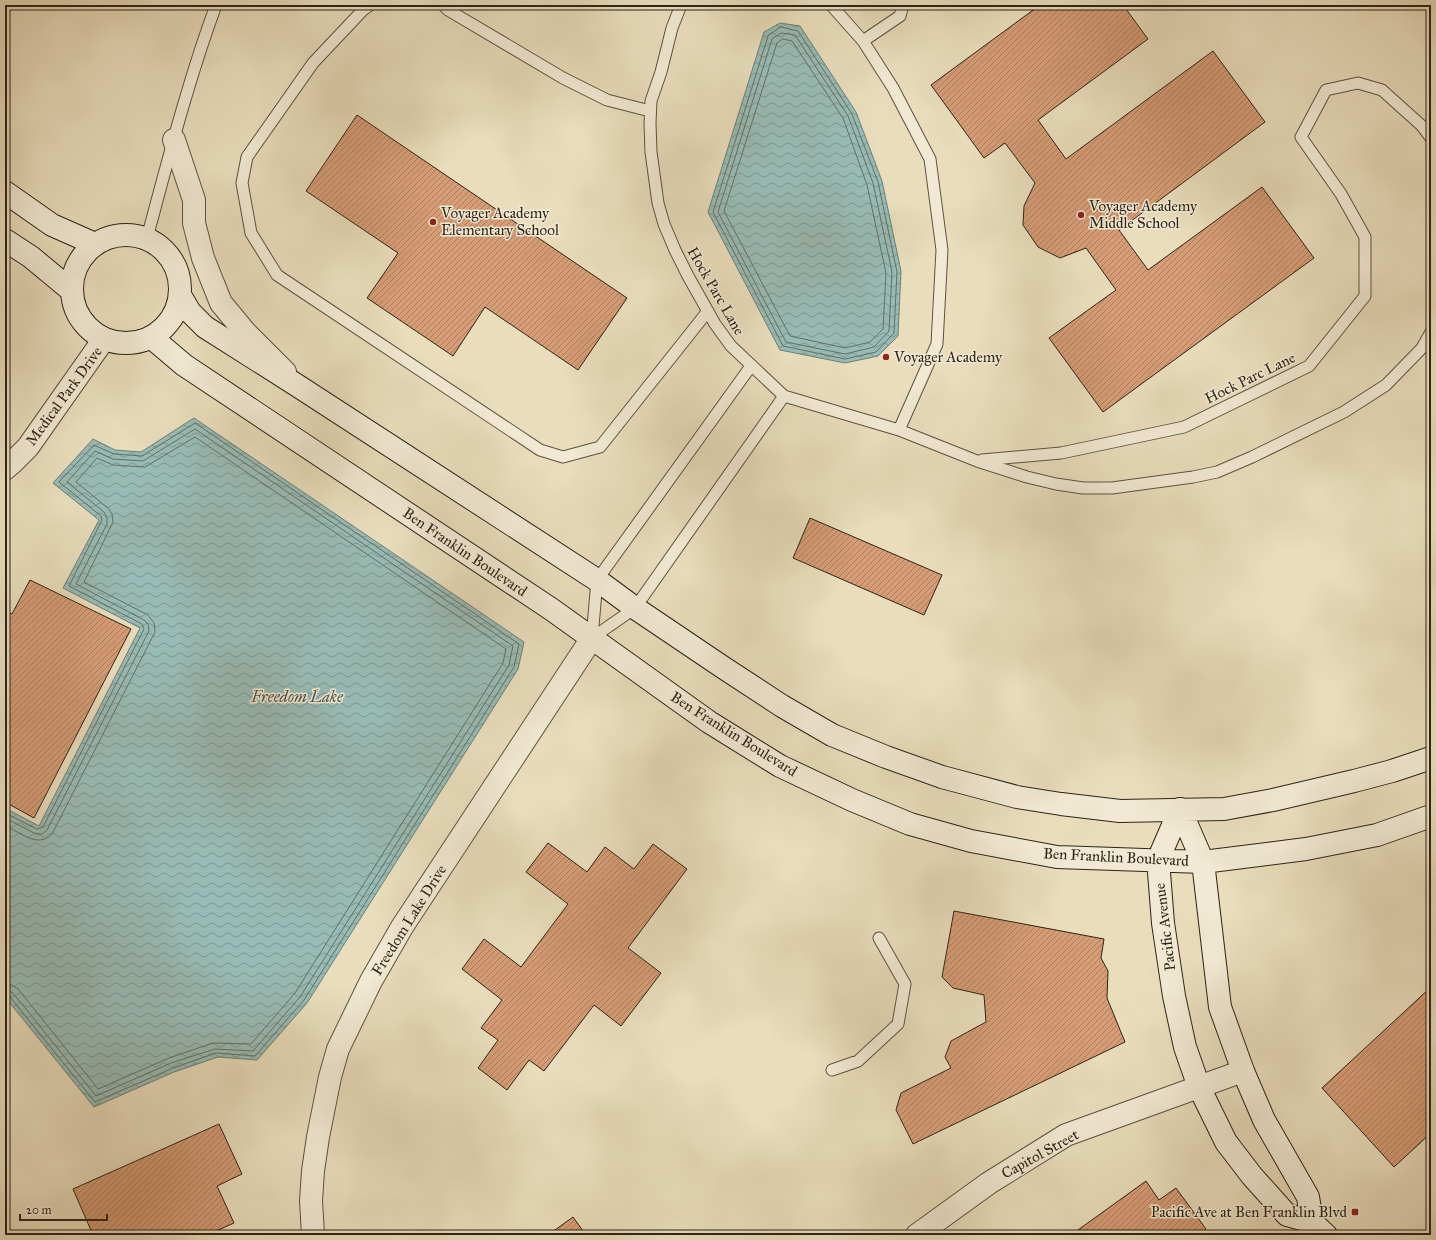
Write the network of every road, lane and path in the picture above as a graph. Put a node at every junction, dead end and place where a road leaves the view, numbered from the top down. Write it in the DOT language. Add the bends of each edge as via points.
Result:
graph roads {
  1 [pos="216,5"];
  2 [pos="370,5"];
  3 [pos="443,5"];
  4 [pos="680,5"];
  5 [pos="831,5"];
  6 [pos="903,5"];
  7 [pos="863,41"];
  8 [pos="650,112"];
  9 [pos="1431,138"];
  10 [pos="174,140"];
  11 [pos="5,192"];
  12 [pos="147,238"];
  13 [pos="5,240"];
  14 [pos="94,244"];
  15 [pos="72,291"];
  16 [pos="180,296"];
  17 [pos="708,311"];
  18 [pos="1431,332"];
  19 [pos="151,337"];
  20 [pos="104,339"];
  21 [pos="752,366"];
  22 [pos="298,386"];
  23 [pos="784,396"];
  24 [pos="899,430"];
  25 [pos="977,461"];
  26 [pos="5,469"];
  27 [pos="598,580"];
  28 [pos="635,608"];
  29 [pos="592,638"];
  30 [pos="1431,758"];
  31 [pos="1180,810"];
  32 [pos="1431,816"];
  33 [pos="1158,860"];
  34 [pos="1204,862"];
  35 [pos="879,938"];
  36 [pos="832,1070"];
  37 [pos="1243,1071"];
  38 [pos="1199,1087"];
  39 [pos="1319,1228"];
  40 [pos="313,1235"];
  41 [pos="917,1235"];
  1 -- 10 [label="lane"];
  2 -- 17 [label="lane" via="313,63 247,157 242,183 251,233 277,275 540,450 564,457 600,447"];
  3 -- 8 [label="lane" via="562,78 607,100"];
  4 -- 8 [label="lane, Hock Parc Lane" via="651,101"];
  5 -- 7 [label="lane"];
  6 -- 7 [label="lane" via="900,16"];
  7 -- 24 [label="lane" via="893,88 930,159 942,250 937,344"];
  8 -- 17 [label="lane, Hock Parc Lane" via="651,152 658,203 664,224 688,276"];
  9 -- 25 [label="lane, Hock Parc Lane" via="1422,126 1382,90 1358,83 1326,90 1301,137 1341,194 1365,237 1365,296 1309,366 1184,427 1061,453"];
  10 -- 12 [label="lane"];
  10 -- 22 [label="street" via="194,200 194,223 203,258 221,303 245,332"];
  11 -- 14 [label="street" via="52,225"];
  12 -- 14 [label="street" via="129,234 111,236"];
  12 -- 16 [label="street" via="162,248 173,262 179,278"];
  13 -- 15 [label="street" via="31,257"];
  14 -- 15 [label="street" via="77,265"];
  15 -- 20 [label="street" via="74,306 81,320"];
  16 -- 19 [label="street" via="171,320"];
  16 -- 22 [label="street" via="190,312 205,327"];
  17 -- 21 [label="lane, Hock Parc Lane" via="730,346"];
  18 -- 25 [label="lane, Hock Parc Lane" via="1422,348 1386,385 1344,412 1218,472 1112,488 1083,488 1027,477"];
  19 -- 20 [label="street" via="136,342 120,343"];
  19 -- 29 [label="street, Ben Franklin Boulevard" via="184,365"];
  20 -- 26 [label="street, Medical Park Drive" via="28,447"];
  21 -- 23 [label="lane, Hock Parc Lane"];
  21 -- 27 [label="lane"];
  22 -- 27 [label="street"];
  23 -- 24 [label="lane, Hock Parc Lane"];
  23 -- 28 [label="lane"];
  24 -- 25 [label="lane, Hock Parc Lane"];
  27 -- 28 [label="street"];
  27 -- 29 [label="lane"];
  28 -- 29 [label="lane"];
  28 -- 31 [label="street" via="782,706 832,735 886,757 942,777 1017,797 1120,811"];
  29 -- 33 [label="street, Ben Franklin Boulevard" via="709,722 780,766 910,824 971,841 1057,857"];
  29 -- 40 [label="street, Freedom Lake Drive" via="402,927 371,981 338,1049 316,1150 311,1201"];
  30 -- 31 [label="street" via="1392,771 1273,800 1224,809"];
  31 -- 33 [label="street, Pacific Avenue"];
  31 -- 34 [label="street, Pacific Avenue"];
  32 -- 34 [label="street, Ben Franklin Boulevard" via="1377,834 1306,850"];
  33 -- 34 [label="street, Ben Franklin Boulevard"];
  33 -- 38 [label="street, Pacific Avenue" via="1163,923 1174,996 1185,1046"];
  34 -- 37 [label="street, Pacific Avenue" via="1220,1007"];
  35 -- 36 [label="lane" via="905,984 898,1024 858,1061"];
  37 -- 38 [label="street, Capitol Street"];
  37 -- 39 [label="street, Pacific Avenue" via="1264,1120 1308,1197"];
  38 -- 39 [label="street, Pacific Avenue" via="1226,1142 1252,1176 1287,1215"];
  38 -- 41 [label="street, Capitol Street" via="1066,1135 989,1183"];
}
